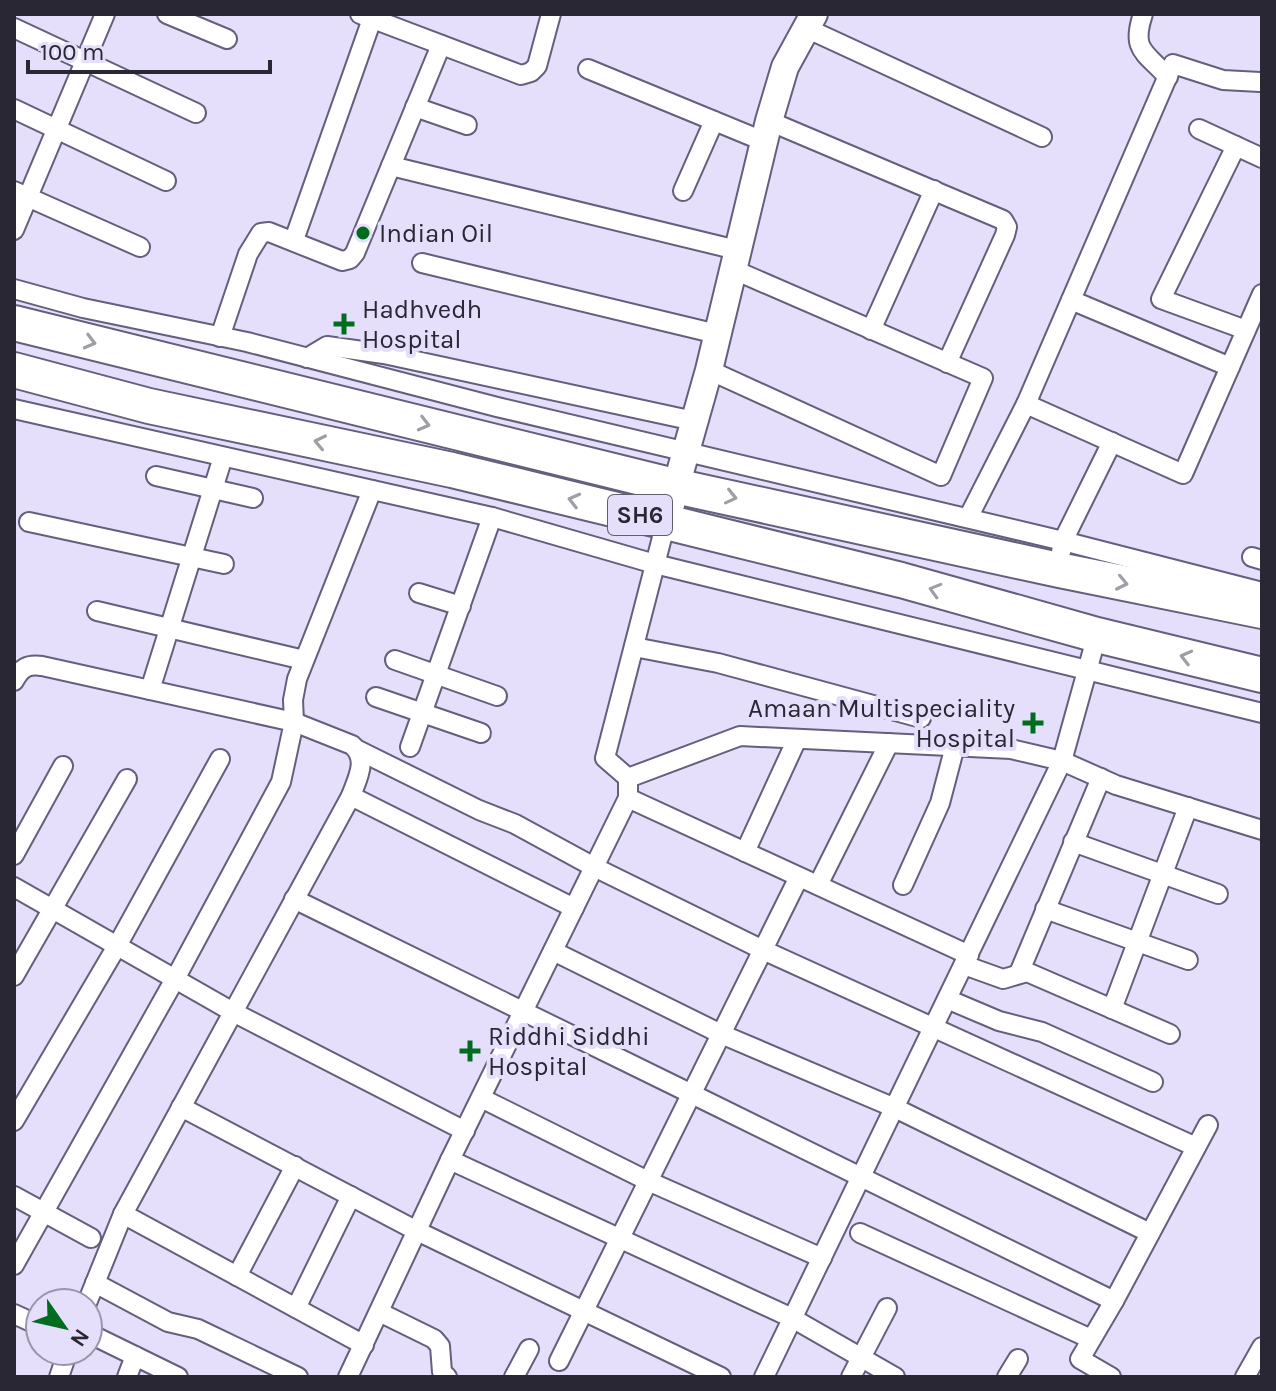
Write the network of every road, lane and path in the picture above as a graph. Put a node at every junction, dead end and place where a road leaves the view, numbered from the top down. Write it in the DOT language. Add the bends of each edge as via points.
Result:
graph roads {
  1 [pos="105,14"];
  2 [pos="167,14"];
  3 [pos="551,14"];
  4 [pos="1143,14"];
  5 [pos="366,17"];
  6 [pos="395,20"];
  7 [pos="810,21"];
  8 [pos="14,28"];
  9 [pos="227,39"];
  10 [pos="441,45"];
  11 [pos="85,62"];
  12 [pos="588,69"];
  13 [pos="1168,77"];
  14 [pos="1260,82"];
  15 [pos="415,107"];
  16 [pos="14,109"];
  17 [pos="196,113"];
  18 [pos="714,121"];
  19 [pos="467,125"];
  20 [pos="55,129"];
  21 [pos="1199,129"];
  22 [pos="766,131"];
  23 [pos="1042,137"];
  24 [pos="1236,146"];
  25 [pos="1262,158"];
  26 [pos="391,166"];
  27 [pos="166,181"];
  28 [pos="934,190"];
  29 [pos="683,191"];
  30 [pos="21,194"];
  31 [pos="14,230"];
  32 [pos="294,240"];
  33 [pos="140,247"];
  34 [pos="734,260"];
  35 [pos="422,263"];
  36 [pos="14,289"];
  37 [pos="1262,294"];
  38 [pos="1161,299"];
  39 [pos="1071,300"];
  40 [pos="14,323"];
  41 [pos="871,330"];
  42 [pos="1246,330"];
  43 [pos="1145,331"];
  44 [pos="717,334"];
  45 [pos="220,337"];
  46 [pos="307,358"];
  47 [pos="947,363"];
  48 [pos="1230,367"];
  49 [pos="14,370"];
  50 [pos="709,370"];
  51 [pos="1026,404"];
  52 [pos="14,409"];
  53 [pos="694,421"];
  54 [pos="1112,442"];
  55 [pos="685,452"];
  56 [pos="223,457"];
  57 [pos="156,476"];
  58 [pos="675,484"];
  59 [pos="213,489"];
  60 [pos="372,490"];
  61 [pos="253,498"];
  62 [pos="492,517"];
  63 [pos="968,518"];
  64 [pos="29,522"];
  65 [pos="666,522"];
  66 [pos="1061,555"];
  67 [pos="192,557"];
  68 [pos="224,564"];
  69 [pos="655,564"];
  70 [pos="1262,592"];
  71 [pos="419,593"];
  72 [pos="461,606"];
  73 [pos="97,611"];
  74 [pos="1262,611"];
  75 [pos="170,628"];
  76 [pos="1097,635"];
  77 [pos="634,647"];
  78 [pos="304,660"];
  79 [pos="395,660"];
  80 [pos="1088,671"];
  81 [pos="437,674"];
  82 [pos="1262,675"];
  83 [pos="14,681"];
  84 [pos="150,690"];
  85 [pos="497,696"];
  86 [pos="376,697"];
  87 [pos="1262,713"];
  88 [pos="422,715"];
  89 [pos="921,718"];
  90 [pos="294,722"];
  91 [pos="481,733"];
  92 [pos="797,739"];
  93 [pos="889,743"];
  94 [pos="955,746"];
  95 [pos="410,747"];
  96 [pos="358,750"];
  97 [pos="220,759"];
  98 [pos="1062,761"];
  99 [pos="63,766"];
  100 [pos="628,778"];
  101 [pos="1101,778"];
  102 [pos="127,779"];
  103 [pos="351,796"];
  104 [pos="628,798"];
  105 [pos="1188,807"];
  106 [pos="1262,830"];
  107 [pos="1073,842"];
  108 [pos="745,852"];
  109 [pos="14,855"];
  110 [pos="594,867"];
  111 [pos="1163,875"];
  112 [pos="799,877"];
  113 [pos="818,885"];
  114 [pos="903,885"];
  115 [pos="14,887"];
  116 [pos="1218,894"];
  117 [pos="294,899"];
  118 [pos="574,908"];
  119 [pos="53,909"];
  120 [pos="1045,909"];
  121 [pos="1138,942"];
  122 [pos="117,946"];
  123 [pos="763,950"];
  124 [pos="553,951"];
  125 [pos="966,960"];
  126 [pos="1188,960"];
  127 [pos="1019,973"];
  128 [pos="14,976"];
  129 [pos="175,979"];
  130 [pos="947,999"];
  131 [pos="1112,1009"];
  132 [pos="233,1012"];
  133 [pos="522,1013"];
  134 [pos="933,1028"];
  135 [pos="721,1034"];
  136 [pos="1170,1034"];
  137 [pos="1153,1082"];
  138 [pos="692,1094"];
  139 [pos="481,1098"];
  140 [pos="181,1107"];
  141 [pos="895,1108"];
  142 [pos="14,1121"];
  143 [pos="1208,1125"];
  144 [pos="465,1131"];
  145 [pos="1196,1147"];
  146 [pos="450,1160"];
  147 [pos="295,1166"];
  148 [pos="862,1175"];
  149 [pos="648,1181"];
  150 [pos="14,1196"];
  151 [pos="351,1196"];
  152 [pos="44,1212"];
  153 [pos="123,1214"];
  154 [pos="417,1231"];
  155 [pos="860,1233"];
  156 [pos="1150,1233"];
  157 [pos="91,1238"];
  158 [pos="620,1239"];
  159 [pos="822,1258"];
  160 [pos="14,1265"];
  161 [pos="237,1276"];
  162 [pos="95,1283"];
  163 [pos="93,1287"];
  164 [pos="1114,1301"];
  165 [pos="296,1308"];
  166 [pos="887,1308"];
  167 [pos="379,1312"];
  168 [pos="583,1312"];
  169 [pos="792,1318"];
  170 [pos="1091,1339"];
  171 [pos="104,1341"];
  172 [pos="364,1345"];
  173 [pos="1262,1347"];
  174 [pos="529,1349"];
  175 [pos="135,1356"];
  176 [pos="861,1358"];
  177 [pos="1018,1359"];
  178 [pos="559,1361"];
  179 [pos="1087,1371"];
  180 [pos="127,1377"];
  181 [pos="178,1377"];
  182 [pos="298,1377"];
  183 [pos="348,1377"];
  184 [pos="447,1377"];
  185 [pos="514,1377"];
  186 [pos="721,1377"];
  187 [pos="764,1377"];
  188 [pos="851,1377"];
  189 [pos="895,1377"];
  190 [pos="1007,1377"];
  191 [pos="1111,1377"];
  192 [pos="1245,1377"];
  1 -- 11 [label="street"];
  2 -- 9 [label="street"];
  3 -- 10 [label="street" via="537,66 521,75"];
  4 -- 13 [label="street" via="1139,45"];
  5 -- 6 [label="street"];
  5 -- 32 [label="street"];
  6 -- 10 [label="street"];
  7 -- 22 [label="street" via="785,67"];
  7 -- 23 [label="street"];
  8 -- 11 [label="street"];
  10 -- 15 [label="street"];
  11 -- 17 [label="street"];
  11 -- 20 [label="street"];
  12 -- 18 [label="street"];
  13 -- 14 [label="street" via="1173,64 1223,80"];
  13 -- 39 [label="street"];
  15 -- 19 [label="street"];
  15 -- 26 [label="street"];
  16 -- 20 [label="street"];
  18 -- 22 [label="street"];
  18 -- 29 [label="street"];
  20 -- 27 [label="street"];
  20 -- 30 [label="street"];
  21 -- 24 [label="street"];
  22 -- 28 [label="street"];
  22 -- 34 [label="street"];
  24 -- 25 [label="street"];
  24 -- 38 [label="street"];
  26 -- 32 [label="street" via="350,259 342,261"];
  26 -- 34 [label="street"];
  28 -- 41 [label="street"];
  28 -- 47 [label="street" via="1003,220 1007,227"];
  30 -- 31 [label="street"];
  30 -- 33 [label="street"];
  32 -- 45 [label="street" via="269,232 253,241"];
  34 -- 41 [label="street"];
  34 -- 44 [label="street"];
  35 -- 44 [label="street"];
  36 -- 45 [label="street"];
  37 -- 42 [label="street"];
  38 -- 42 [label="street"];
  38 -- 43 [label="street"];
  39 -- 43 [label="street"];
  39 -- 51 [label="street"];
  40 -- 58 [label="highway, one-way"];
  41 -- 47 [label="street"];
  42 -- 48 [label="street"];
  43 -- 48 [label="street"];
  44 -- 50 [label="street"];
  45 -- 46 [label="street"];
  46 -- 53 [label="street" via="327,346 384,354"];
  46 -- 55 [label="street"];
  47 -- 50 [label="street" via="983,378 941,476"];
  48 -- 54 [label="street" via="1183,474"];
  65 -- 49 [label="highway, SH6, one-way" via="149,406"];
  50 -- 53 [label="street"];
  51 -- 54 [label="street"];
  51 -- 63 [label="street"];
  52 -- 56 [label="street"];
  53 -- 55 [label="street"];
  54 -- 66 [label="street"];
  55 -- 58 [label="street"];
  55 -- 63 [label="street"];
  56 -- 59 [label="street"];
  56 -- 60 [label="street"];
  57 -- 59 [label="street"];
  58 -- 65 [label="street"];
  58 -- 66 [label="highway, one-way"];
  59 -- 61 [label="street"];
  59 -- 67 [label="street"];
  60 -- 62 [label="street"];
  60 -- 78 [label="street"];
  62 -- 69 [label="street"];
  62 -- 72 [label="street"];
  63 -- 66 [label="street"];
  64 -- 67 [label="street"];
  65 -- 69 [label="street"];
  76 -- 65 [label="highway, SH6, one-way"];
  66 -- 70 [label="street"];
  66 -- 74 [label="highway, one-way"];
  67 -- 68 [label="street"];
  67 -- 75 [label="street"];
  69 -- 77 [label="street"];
  69 -- 80 [label="street"];
  71 -- 72 [label="street"];
  72 -- 81 [label="street"];
  73 -- 75 [label="street"];
  75 -- 78 [label="street"];
  75 -- 84 [label="street"];
  76 -- 80 [label="street"];
  82 -- 76 [label="highway, SH6, one-way"];
  77 -- 89 [label="street" via="718,663"];
  77 -- 100 [label="street" via="605,758"];
  78 -- 90 [label="street" via="293,691"];
  79 -- 81 [label="street"];
  80 -- 87 [label="street"];
  80 -- 98 [label="street"];
  81 -- 85 [label="street"];
  81 -- 88 [label="street"];
  83 -- 84 [label="street" via="32,664"];
  84 -- 90 [label="street"];
  86 -- 88 [label="street"];
  88 -- 91 [label="street"];
  88 -- 95 [label="street"];
  90 -- 96 [label="street"];
  90 -- 129 [label="street" via="281,782"];
  92 -- 93 [label="street"];
  92 -- 100 [label="street" via="740,736"];
  92 -- 108 [label="street"];
  93 -- 94 [label="street"];
  93 -- 113 [label="street"];
  94 -- 98 [label="street" via="1011,749"];
  94 -- 114 [label="street" via="940,803"];
  96 -- 103 [label="street" via="362,765"];
  96 -- 110 [label="street"];
  97 -- 122 [label="street"];
  98 -- 101 [label="street"];
  98 -- 125 [label="street"];
  99 -- 109 [label="street"];
  100 -- 104 [label="street"];
  101 -- 105 [label="street"];
  101 -- 107 [label="street"];
  102 -- 119 [label="street"];
  103 -- 117 [label="street"];
  103 -- 118 [label="street"];
  104 -- 108 [label="street"];
  104 -- 110 [label="street"];
  105 -- 106 [label="street"];
  105 -- 111 [label="street"];
  107 -- 111 [label="street"];
  107 -- 120 [label="street"];
  108 -- 112 [label="street"];
  110 -- 118 [label="street"];
  110 -- 123 [label="street"];
  111 -- 116 [label="street"];
  111 -- 121 [label="street"];
  112 -- 113 [label="street"];
  112 -- 123 [label="street"];
  113 -- 125 [label="street"];
  115 -- 119 [label="street"];
  117 -- 132 [label="street"];
  117 -- 133 [label="street"];
  118 -- 124 [label="street"];
  119 -- 122 [label="street"];
  119 -- 128 [label="street"];
  120 -- 121 [label="street"];
  120 -- 127 [label="street"];
  121 -- 126 [label="street"];
  121 -- 131 [label="street"];
  122 -- 129 [label="street"];
  122 -- 142 [label="street"];
  123 -- 134 [label="street"];
  123 -- 135 [label="street"];
  124 -- 133 [label="street"];
  124 -- 135 [label="street"];
  125 -- 127 [label="street" via="1003,979"];
  125 -- 130 [label="street"];
  127 -- 131 [label="street"];
  129 -- 132 [label="street"];
  129 -- 152 [label="street"];
  130 -- 134 [label="street"];
  130 -- 137 [label="street" via="1042,1032"];
  131 -- 136 [label="street"];
  132 -- 140 [label="street"];
  132 -- 144 [label="street"];
  133 -- 138 [label="street"];
  133 -- 139 [label="street"];
  134 -- 141 [label="street"];
  134 -- 145 [label="street"];
  135 -- 138 [label="street"];
  135 -- 141 [label="street"];
  138 -- 148 [label="street"];
  138 -- 149 [label="street"];
  139 -- 144 [label="street"];
  139 -- 149 [label="street"];
  140 -- 147 [label="street"];
  140 -- 153 [label="street"];
  141 -- 148 [label="street"];
  141 -- 156 [label="street"];
  143 -- 145 [label="street"];
  144 -- 146 [label="street"];
  145 -- 156 [label="street"];
  146 -- 154 [label="street"];
  146 -- 158 [label="street"];
  147 -- 151 [label="street"];
  147 -- 161 [label="street"];
  148 -- 159 [label="street"];
  148 -- 164 [label="street"];
  149 -- 158 [label="street"];
  149 -- 159 [label="street"];
  150 -- 152 [label="street"];
  151 -- 154 [label="street"];
  151 -- 165 [label="street"];
  152 -- 157 [label="street"];
  152 -- 160 [label="street"];
  153 -- 161 [label="street"];
  153 -- 162 [label="street"];
  154 -- 167 [label="street"];
  154 -- 168 [label="street"];
  155 -- 170 [label="street"];
  156 -- 164 [label="street"];
  158 -- 168 [label="street"];
  158 -- 169 [label="street"];
  159 -- 169 [label="street"];
  161 -- 165 [label="street"];
  162 -- 163 [label="street"];
  162 -- 182 [label="street" via="168,1322 198,1329"];
  164 -- 170 [label="street"];
  165 -- 172 [label="street"];
  166 -- 176 [label="street"];
  167 -- 172 [label="street"];
  167 -- 184 [label="street" via="434,1339"];
  168 -- 178 [label="street"];
  168 -- 186 [label="street"];
  169 -- 176 [label="street"];
  169 -- 187 [label="street"];
  170 -- 179 [label="street" via="1080,1359"];
  171 -- 175 [label="street"];
  172 -- 183 [label="street"];
  173 -- 192 [label="street"];
  174 -- 185 [label="street"];
  175 -- 180 [label="street"];
  175 -- 181 [label="street"];
  176 -- 188 [label="street"];
  176 -- 189 [label="street"];
  177 -- 190 [label="street"];
  179 -- 191 [label="street"];
}
